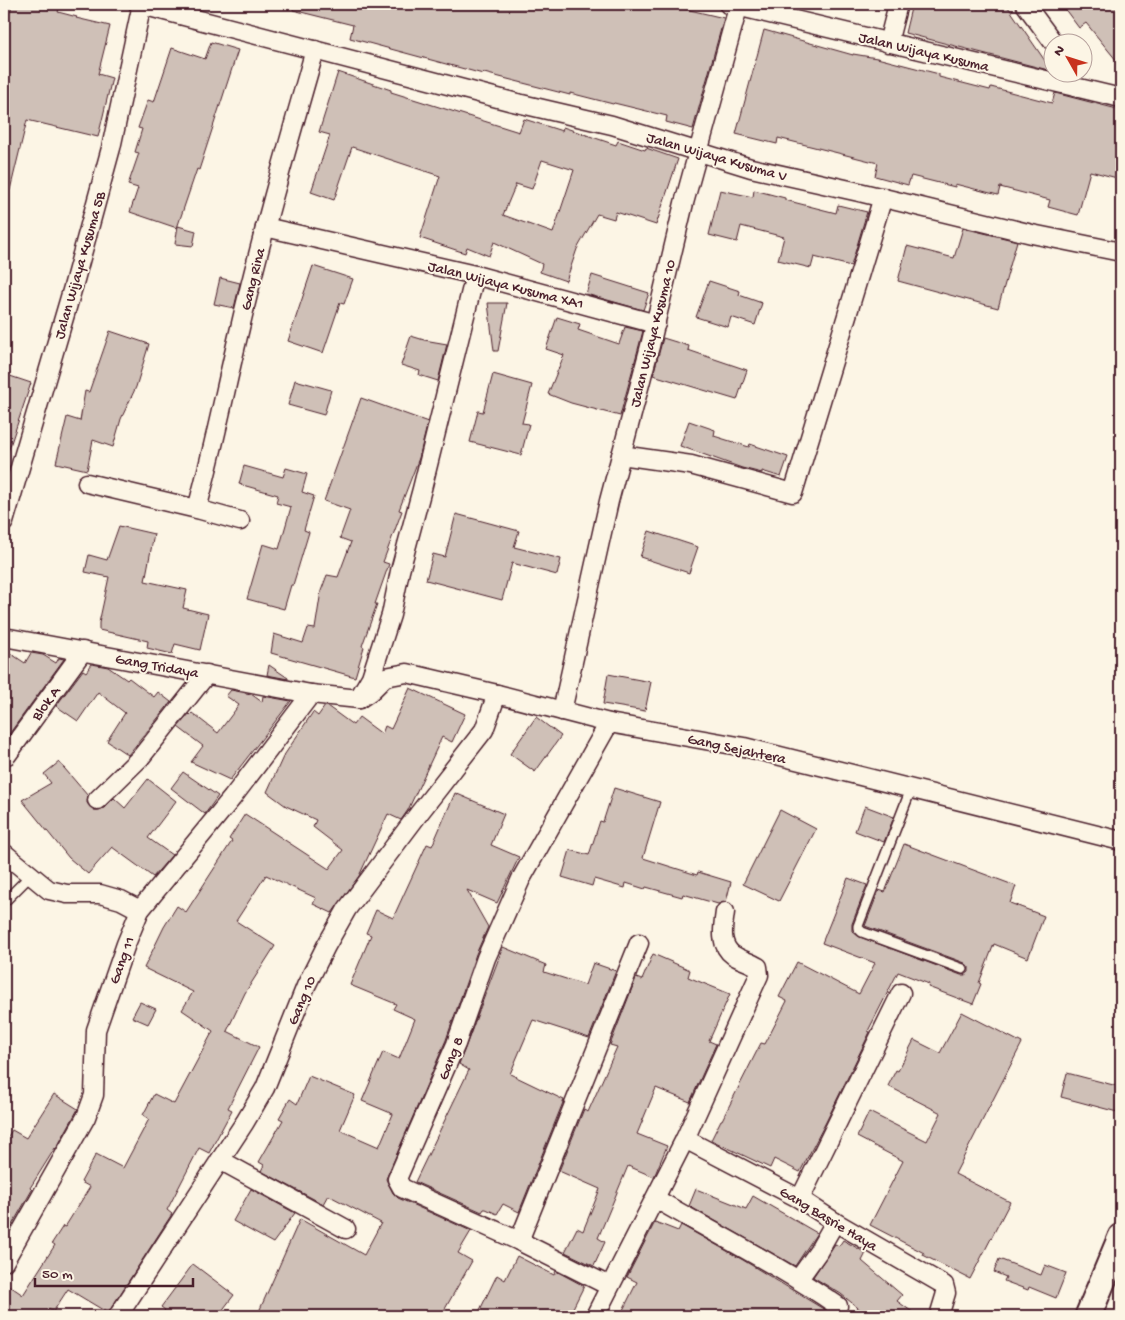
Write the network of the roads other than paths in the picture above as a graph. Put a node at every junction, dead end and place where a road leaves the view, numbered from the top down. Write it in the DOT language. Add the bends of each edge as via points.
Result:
graph roads {
  1 [pos="141,4"];
  2 [pos="898,4"];
  3 [pos="1026,4"];
  4 [pos="735,5"];
  5 [pos="1046,32"];
  6 [pos="888,43"];
  7 [pos="315,50"];
  8 [pos="1081,82"];
  9 [pos="1086,89"];
  10 [pos="1121,98"];
  11 [pos="698,152"];
  12 [pos="883,198"];
  13 [pos="265,227"];
  14 [pos="1121,252"];
  15 [pos="475,275"];
  16 [pos="656,324"];
  17 [pos="621,455"];
  18 [pos="87,483"];
  19 [pos="197,509"];
  20 [pos="240,521"];
  21 [pos="4,522"];
  22 [pos="4,637"];
  23 [pos="82,651"];
  24 [pos="207,674"];
  25 [pos="311,694"];
  26 [pos="497,694"];
  27 [pos="359,699"];
  28 [pos="562,711"];
  29 [pos="609,723"];
  30 [pos="5,754"];
  31 [pos="910,789"];
  32 [pos="97,800"];
  33 [pos="1121,841"];
  34 [pos="4,853"];
  35 [pos="30,876"];
  36 [pos="4,902"];
  37 [pos="140,910"];
  38 [pos="725,912"];
  39 [pos="639,943"];
  40 [pos="963,969"];
  41 [pos="901,993"];
  42 [pos="685,1138"];
  43 [pos="220,1160"];
  44 [pos="656,1199"];
  45 [pos="800,1199"];
  46 [pos="835,1222"];
  47 [pos="346,1229"];
  48 [pos="1121,1237"];
  49 [pos="518,1241"];
  50 [pos="4,1262"];
  51 [pos="798,1280"];
  52 [pos="610,1286"];
  53 [pos="118,1316"];
  54 [pos="595,1316"];
  55 [pos="834,1316"];
  56 [pos="939,1316"];
  57 [pos="1088,1316"];
  1 -- 7 [label="street, Jalan Wijaya Kusuma V"];
  1 -- 21 [label="street, Jalan Wijaya Kusuma 5B" via="111,148"];
  2 -- 6 [label="street"];
  3 -- 5 [label="street"];
  4 -- 6 [label="street, Jalan Wijaya Kusuma"];
  4 -- 11 [label="street, Jalan Wijaya Kusuma 10"];
  6 -- 9 [label="street, Jalan Wijaya Kusuma"];
  7 -- 11 [label="street, Jalan Wijaya Kusuma V" via="612,125"];
  7 -- 13 [label="street, Gang Rina"];
  8 -- 9 [label="street"];
  9 -- 10 [label="street, Jalan Wijaya Kusuma"];
  11 -- 12 [label="street, Jalan Wijaya Kusuma V" via="751,168"];
  11 -- 16 [label="street, Jalan Wijaya Kusuma 10"];
  12 -- 14 [label="street, Jalan Wijaya Kusuma V"];
  12 -- 17 [label="street" via="793,494 692,465"];
  13 -- 15 [label="street, Jalan Wijaya Kusuma XA1"];
  13 -- 19 [label="street, Gang Rina"];
  15 -- 16 [label="street, Jalan Wijaya Kusuma XA1"];
  15 -- 27 [label="street" via="389,622"];
  16 -- 17 [label="street, Jalan Wijaya Kusuma 10"];
  17 -- 28 [label="street, Jalan Wijaya Kusuma 10"];
  18 -- 19 [label="street"];
  19 -- 20 [label="street"];
  22 -- 23 [label="street, Gang Tridaya"];
  23 -- 24 [label="street, Gang Tridaya"];
  23 -- 30 [label="street, Blok A"];
  24 -- 25 [label="street, Gang Tridaya"];
  24 -- 32 [label="street" via="141,757"];
  25 -- 27 [label="street, Gang Tridaya"];
  25 -- 37 [label="street, Gang 11" via="232,798"];
  26 -- 27 [label="street, Gang Sejahtera" via="407,673 385,678"];
  26 -- 28 [label="street, Gang Sejahtera"];
  26 -- 43 [label="street, Gang 10" via="484,730 347,909 306,986 264,1088"];
  28 -- 29 [label="street, Gang Sejahtera"];
  29 -- 31 [label="street, Gang Sejahtera" via="744,747"];
  29 -- 49 [label="street, Gang 8" via="521,879 486,958 456,1044 397,1179 402,1188"];
  31 -- 33 [label="street, Gang Sejahtera"];
  31 -- 40 [label="lane" via="858,928"];
  34 -- 35 [label="street"];
  35 -- 36 [label="lane"];
  35 -- 37 [label="street" via="49,890 67,894 100,894"];
  37 -- 50 [label="street, Gang 11" via="96,1030 94,1095 86,1117"];
  38 -- 42 [label="street" via="722,934 725,947 734,956 758,967 759,975"];
  39 -- 49 [label="street"];
  41 -- 45 [label="street"];
  42 -- 44 [label="street"];
  42 -- 45 [label="street, Gang Basrie Haya"];
  43 -- 47 [label="street"];
  43 -- 53 [label="street, Gang 10"];
  44 -- 51 [label="street"];
  44 -- 52 [label="street"];
  45 -- 46 [label="street, Gang Basrie Haya"];
  46 -- 51 [label="street"];
  46 -- 56 [label="street, Gang Basrie Haya" via="944,1286 946,1293"];
  48 -- 57 [label="street"];
  49 -- 52 [label="street, Gang 8"];
  51 -- 55 [label="street" via="838,1306"];
  52 -- 54 [label="street"];
}
